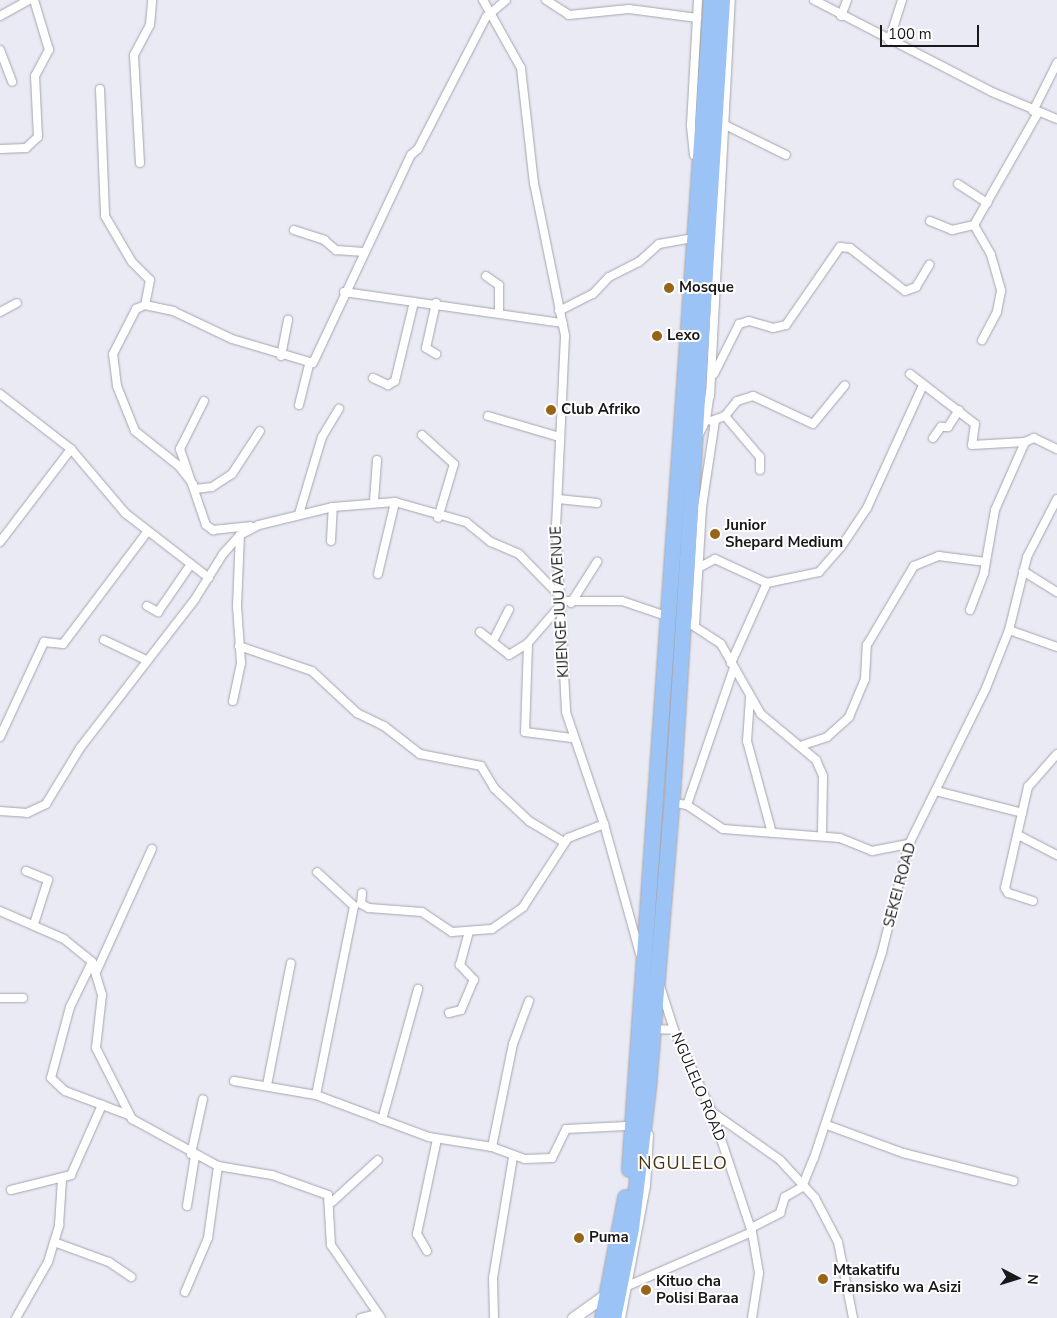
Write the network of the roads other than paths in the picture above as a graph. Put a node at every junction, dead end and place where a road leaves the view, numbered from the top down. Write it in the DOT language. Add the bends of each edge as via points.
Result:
graph roads {
  1 [pos="29,0"];
  2 [pos="34,0"];
  3 [pos="152,0"];
  4 [pos="483,0"];
  5 [pos="506,0"];
  6 [pos="546,0"];
  7 [pos="698,0"];
  8 [pos="711,0"];
  9 [pos="722,0"];
  10 [pos="731,0"];
  11 [pos="814,0"];
  12 [pos="847,0"];
  13 [pos="902,0"];
  14 [pos="490,12"];
  15 [pos="0,16"];
  16 [pos="841,16"];
  17 [pos="697,18"];
  18 [pos="890,41"];
  19 [pos="0,50"];
  20 [pos="1057,63"];
  21 [pos="12,82"];
  22 [pos="100,89"];
  23 [pos="1035,112"];
  24 [pos="1057,119"];
  25 [pos="724,124"];
  26 [pos="0,149"];
  27 [pos="786,155"];
  28 [pos="140,163"];
  29 [pos="697,179"];
  30 [pos="958,184"];
  31 [pos="987,203"];
  32 [pos="930,221"];
  33 [pos="974,225"];
  34 [pos="294,230"];
  35 [pos="692,238"];
  36 [pos="364,252"];
  37 [pos="929,266"];
  38 [pos="486,276"];
  39 [pos="344,292"];
  40 [pos="414,302"];
  41 [pos="18,303"];
  42 [pos="436,303"];
  43 [pos="145,305"];
  44 [pos="559,311"];
  45 [pos="0,312"];
  46 [pos="499,313"];
  47 [pos="288,320"];
  48 [pos="563,323"];
  49 [pos="982,340"];
  50 [pos="436,354"];
  51 [pos="281,356"];
  52 [pos="309,365"];
  53 [pos="910,374"];
  54 [pos="372,378"];
  55 [pos="923,384"];
  56 [pos="845,385"];
  57 [pos="0,394"];
  58 [pos="710,396"];
  59 [pos="204,401"];
  60 [pos="299,405"];
  61 [pos="338,409"];
  62 [pos="959,410"];
  63 [pos="488,416"];
  64 [pos="725,416"];
  65 [pos="710,421"];
  66 [pos="260,431"];
  67 [pos="422,435"];
  68 [pos="560,437"];
  69 [pos="933,438"];
  70 [pos="694,442"];
  71 [pos="1026,442"];
  72 [pos="71,448"];
  73 [pos="1057,449"];
  74 [pos="377,460"];
  75 [pos="760,470"];
  76 [pos="194,487"];
  77 [pos="558,499"];
  78 [pos="1057,499"];
  79 [pos="374,501"];
  80 [pos="395,502"];
  81 [pos="597,503"];
  82 [pos="333,507"];
  83 [pos="299,514"];
  84 [pos="438,518"];
  85 [pos="260,525"];
  86 [pos="147,532"];
  87 [pos="240,535"];
  88 [pos="331,541"];
  89 [pos="0,542"];
  90 [pos="597,562"];
  91 [pos="986,562"];
  92 [pos="191,564"];
  93 [pos="700,567"];
  94 [pos="1023,571"];
  95 [pos="378,574"];
  96 [pos="208,578"];
  97 [pos="767,583"];
  98 [pos="1057,592"];
  99 [pos="558,601"];
  100 [pos="571,603"];
  101 [pos="147,606"];
  102 [pos="509,610"];
  103 [pos="970,610"];
  104 [pos="666,616"];
  105 [pos="689,622"];
  106 [pos="1008,630"];
  107 [pos="480,632"];
  108 [pos="494,639"];
  109 [pos="104,640"];
  110 [pos="528,643"];
  111 [pos="239,646"];
  112 [pos="1057,646"];
  113 [pos="146,660"];
  114 [pos="732,667"];
  115 [pos="750,698"];
  116 [pos="233,701"];
  117 [pos="0,737"];
  118 [pos="572,738"];
  119 [pos="804,745"];
  120 [pos="1057,754"];
  121 [pos="936,791"];
  122 [pos="654,794"];
  123 [pos="671,799"];
  124 [pos="687,805"];
  125 [pos="0,811"];
  126 [pos="1022,813"];
  127 [pos="604,824"];
  128 [pos="772,833"];
  129 [pos="822,836"];
  130 [pos="1020,836"];
  131 [pos="651,839"];
  132 [pos="668,841"];
  133 [pos="564,842"];
  134 [pos="909,844"];
  135 [pos="152,849"];
  136 [pos="1057,855"];
  137 [pos="26,871"];
  138 [pos="317,872"];
  139 [pos="362,893"];
  140 [pos="1033,901"];
  141 [pos="0,912"];
  142 [pos="34,924"];
  143 [pos="469,932"];
  144 [pos="92,962"];
  145 [pos="290,963"];
  146 [pos="649,969"];
  147 [pos="96,970"];
  148 [pos="418,989"];
  149 [pos="0,998"];
  150 [pos="23,998"];
  151 [pos="529,1002"];
  152 [pos="449,1012"];
  153 [pos="651,1029"];
  154 [pos="674,1030"];
  155 [pos="234,1081"];
  156 [pos="267,1084"];
  157 [pos="316,1095"];
  158 [pos="203,1099"];
  159 [pos="102,1105"];
  160 [pos="712,1112"];
  161 [pos="129,1115"];
  162 [pos="382,1120"];
  163 [pos="827,1125"];
  164 [pos="626,1126"];
  165 [pos="437,1139"];
  166 [pos="492,1147"];
  167 [pos="193,1155"];
  168 [pos="513,1157"];
  169 [pos="378,1160"];
  170 [pos="218,1166"];
  171 [pos="62,1180"];
  172 [pos="1014,1181"];
  173 [pos="803,1182"];
  174 [pos="11,1190"];
  175 [pos="332,1202"];
  176 [pos="187,1206"];
  177 [pos="751,1230"];
  178 [pos="54,1242"];
  179 [pos="427,1251"];
  180 [pos="131,1277"];
  181 [pos="619,1289"];
  182 [pos="185,1292"];
  183 [pos="379,1316"];
  184 [pos="16,1318"];
  185 [pos="361,1318"];
  186 [pos="494,1318"];
  187 [pos="574,1318"];
  188 [pos="602,1318"];
  189 [pos="613,1318"];
  190 [pos="621,1318"];
  191 [pos="752,1318"];
  192 [pos="853,1318"];
  1 -- 15 [label="street"];
  2 -- 26 [label="street" via="49,50 35,76 38,137 26,148"];
  3 -- 28 [label="street" via="150,25 134,55"];
  4 -- 14 [label="street, KIJENGE JUU AVENUE"];
  5 -- 14 [label="street"];
  6 -- 17 [label="street" via="569,15 629,9"];
  7 -- 17 [label="street"];
  8 -- 29 [label="highway"];
  9 -- 70 [label="highway"];
  10 -- 25 [label="street"];
  11 -- 16 [label="street"];
  12 -- 16 [label="street"];
  13 -- 18 [label="street"];
  14 -- 36 [label="street" via="421,144 411,155"];
  14 -- 44 [label="street, KIJENGE JUU AVENUE" via="516,57 525,83 534,183"];
  16 -- 18 [label="street"];
  17 -- 29 [label="street" via="691,125"];
  18 -- 23 [label="street"];
  19 -- 21 [label="street"];
  20 -- 23 [label="street"];
  22 -- 43 [label="street" via="105,216 132,262 150,280"];
  23 -- 24 [label="street"];
  23 -- 31 [label="street"];
  25 -- 27 [label="street"];
  25 -- 58 [label="street"];
  29 -- 35 [label="highway"];
  30 -- 31 [label="street"];
  31 -- 33 [label="street"];
  32 -- 33 [label="street" via="952,230"];
  33 -- 49 [label="street" via="991,255 1001,291 1000,306"];
  34 -- 36 [label="street" via="324,240 336,250"];
  35 -- 44 [label="street" via="659,244 639,262 609,277 593,294"];
  35 -- 104 [label="highway"];
  36 -- 39 [label="street"];
  37 -- 58 [label="street" via="916,287 905,291 850,248 840,247 786,324 773,328 749,321 739,324 718,360"];
  38 -- 46 [label="street" via="499,285"];
  39 -- 40 [label="street"];
  39 -- 52 [label="street" via="319,358"];
  40 -- 42 [label="street"];
  40 -- 54 [label="street" via="395,381 388,385"];
  41 -- 45 [label="street"];
  42 -- 46 [label="street"];
  42 -- 50 [label="street" via="426,348"];
  43 -- 51 [label="street" via="179,313"];
  43 -- 76 [label="street" via="136,309 114,354 117,386 135,431 179,466"];
  44 -- 48 [label="street, KIJENGE JUU AVENUE"];
  46 -- 48 [label="street"];
  47 -- 51 [label="street"];
  48 -- 68 [label="street, KIJENGE JUU AVENUE"];
  51 -- 52 [label="street"];
  52 -- 60 [label="street"];
  53 -- 55 [label="street"];
  55 -- 62 [label="street"];
  55 -- 97 [label="street" via="867,508 831,561 809,576"];
  56 -- 64 [label="street" via="813,424 753,396 737,401"];
  57 -- 72 [label="street"];
  58 -- 65 [label="street"];
  59 -- 76 [label="street" via="180,447"];
  61 -- 83 [label="street" via="316,452"];
  62 -- 69 [label="street" via="948,427 941,427"];
  62 -- 71 [label="street" via="976,425 972,445"];
  63 -- 68 [label="street"];
  64 -- 65 [label="street"];
  64 -- 75 [label="street" via="760,458"];
  65 -- 70 [label="street"];
  65 -- 93 [label="street"];
  66 -- 76 [label="street" via="232,474 212,487"];
  67 -- 84 [label="street" via="454,468"];
  68 -- 77 [label="street, KIJENGE JUU AVENUE"];
  70 -- 105 [label="highway"];
  71 -- 73 [label="street" via="1034,438"];
  71 -- 91 [label="street" via="995,510"];
  72 -- 86 [label="street" via="120,509"];
  72 -- 89 [label="street"];
  74 -- 79 [label="street"];
  76 -- 85 [label="street" via="208,528"];
  77 -- 81 [label="street"];
  77 -- 99 [label="street, KIJENGE JUU AVENUE"];
  78 -- 94 [label="street, SEKEI ROAD"];
  79 -- 80 [label="street"];
  79 -- 82 [label="street"];
  80 -- 84 [label="street"];
  80 -- 95 [label="street"];
  82 -- 83 [label="street"];
  82 -- 88 [label="street"];
  83 -- 85 [label="street"];
  84 -- 99 [label="street" via="466,522 491,542 519,554"];
  85 -- 87 [label="street"];
  86 -- 92 [label="street"];
  86 -- 117 [label="street" via="63,644 44,642"];
  87 -- 96 [label="street"];
  87 -- 111 [label="street"];
  90 -- 100 [label="street"];
  91 -- 103 [label="street"];
  91 -- 119 [label="street" via="939,556 914,566 867,645 864,679 849,717 827,737"];
  92 -- 96 [label="street"];
  92 -- 101 [label="street" via="158,612"];
  93 -- 97 [label="street" via="715,559"];
  93 -- 105 [label="street"];
  94 -- 98 [label="street"];
  94 -- 106 [label="street, SEKEI ROAD"];
  96 -- 113 [label="street"];
  97 -- 114 [label="street"];
  99 -- 100 [label="street"];
  99 -- 110 [label="street"];
  99 -- 118 [label="street, KIJENGE JUU AVENUE" via="565,703"];
  100 -- 104 [label="street" via="622,601"];
  102 -- 108 [label="street"];
  104 -- 122 [label="highway"];
  105 -- 114 [label="street" via="721,644"];
  105 -- 123 [label="highway"];
  106 -- 112 [label="street"];
  106 -- 121 [label="street, SEKEI ROAD" via="986,688"];
  107 -- 108 [label="street"];
  108 -- 110 [label="street" via="507,655"];
  109 -- 113 [label="street"];
  110 -- 118 [label="street" via="525,732"];
  111 -- 116 [label="street"];
  111 -- 133 [label="street" via="312,671 357,713 384,726 420,754 482,766 494,788 528,821"];
  113 -- 125 [label="street" via="80,748 46,804 27,813"];
  114 -- 115 [label="street"];
  114 -- 124 [label="street"];
  115 -- 119 [label="street" via="766,720"];
  115 -- 128 [label="street" via="747,742"];
  118 -- 127 [label="street, KIJENGE JUU AVENUE"];
  119 -- 129 [label="street" via="823,776"];
  120 -- 126 [label="street" via="1032,778"];
  121 -- 126 [label="street"];
  121 -- 134 [label="street, SEKEI ROAD"];
  122 -- 123 [label="highway"];
  122 -- 131 [label="highway"];
  123 -- 124 [label="street"];
  123 -- 132 [label="highway"];
  124 -- 128 [label="street" via="722,829"];
  126 -- 130 [label="street"];
  127 -- 133 [label="street"];
  127 -- 146 [label="street, KIJENGE JUU AVENUE"];
  128 -- 129 [label="street"];
  129 -- 134 [label="street" via="840,838 872,852"];
  130 -- 136 [label="street"];
  130 -- 140 [label="street" via="1006,888 1008,893"];
  131 -- 132 [label="highway"];
  131 -- 146 [label="highway"];
  132 -- 146 [label="highway"];
  133 -- 143 [label="street" via="517,915 492,929"];
  134 -- 163 [label="street, SEKEI ROAD" via="882,952"];
  135 -- 147 [label="street"];
  137 -- 142 [label="street" via="48,880"];
  138 -- 157 [label="street" via="354,906"];
  139 -- 143 [label="street" via="361,904 369,908 422,912 444,930"];
  141 -- 142 [label="street"];
  142 -- 144 [label="street" via="76,946"];
  143 -- 152 [label="street" via="460,965 474,980 462,1010"];
  144 -- 147 [label="street"];
  144 -- 159 [label="street" via="70,1007 50,1071 55,1084 65,1091"];
  145 -- 156 [label="street"];
  146 -- 153 [label="highway"];
  146 -- 154 [label="street, NGULELO ROAD"];
  146 -- 181 [label="highway"];
  147 -- 161 [label="street" via="102,1003 96,1048"];
  148 -- 162 [label="street"];
  149 -- 150 [label="street"];
  151 -- 166 [label="street" via="513,1044"];
  153 -- 154 [label="street"];
  153 -- 181 [label="highway" via="648,1088"];
  154 -- 160 [label="street, NGULELO ROAD"];
  155 -- 156 [label="street"];
  156 -- 157 [label="street"];
  157 -- 162 [label="street"];
  158 -- 167 [label="street"];
  159 -- 161 [label="street"];
  159 -- 171 [label="street" via="79,1150 74,1172"];
  160 -- 173 [label="street"];
  160 -- 177 [label="street, NGULELO ROAD"];
  161 -- 167 [label="street"];
  162 -- 165 [label="street"];
  163 -- 172 [label="street" via="903,1153"];
  163 -- 173 [label="street, SEKEI ROAD"];
  164 -- 168 [label="street" via="566,1129 552,1158"];
  165 -- 166 [label="street"];
  165 -- 179 [label="street" via="417,1234"];
  166 -- 168 [label="street"];
  167 -- 170 [label="street"];
  167 -- 176 [label="street"];
  168 -- 186 [label="street" via="493,1278"];
  169 -- 175 [label="street"];
  170 -- 175 [label="street" via="317,1189"];
  170 -- 182 [label="street" via="208,1238"];
  171 -- 174 [label="street"];
  171 -- 178 [label="street"];
  173 -- 177 [label="street, SEKEI ROAD" via="799,1190 784,1197 780,1213"];
  173 -- 192 [label="street" via="838,1242"];
  175 -- 183 [label="street" via="332,1245"];
  177 -- 181 [label="street"];
  177 -- 191 [label="street, NGULELO ROAD" via="759,1273"];
  178 -- 180 [label="street" via="108,1262"];
  178 -- 184 [label="street" via="43,1275"];
  181 -- 187 [label="street"];
  181 -- 188 [label="highway"];
  181 -- 189 [label="highway"];
  181 -- 190 [label="street"];
  183 -- 185 [label="street"];
}
